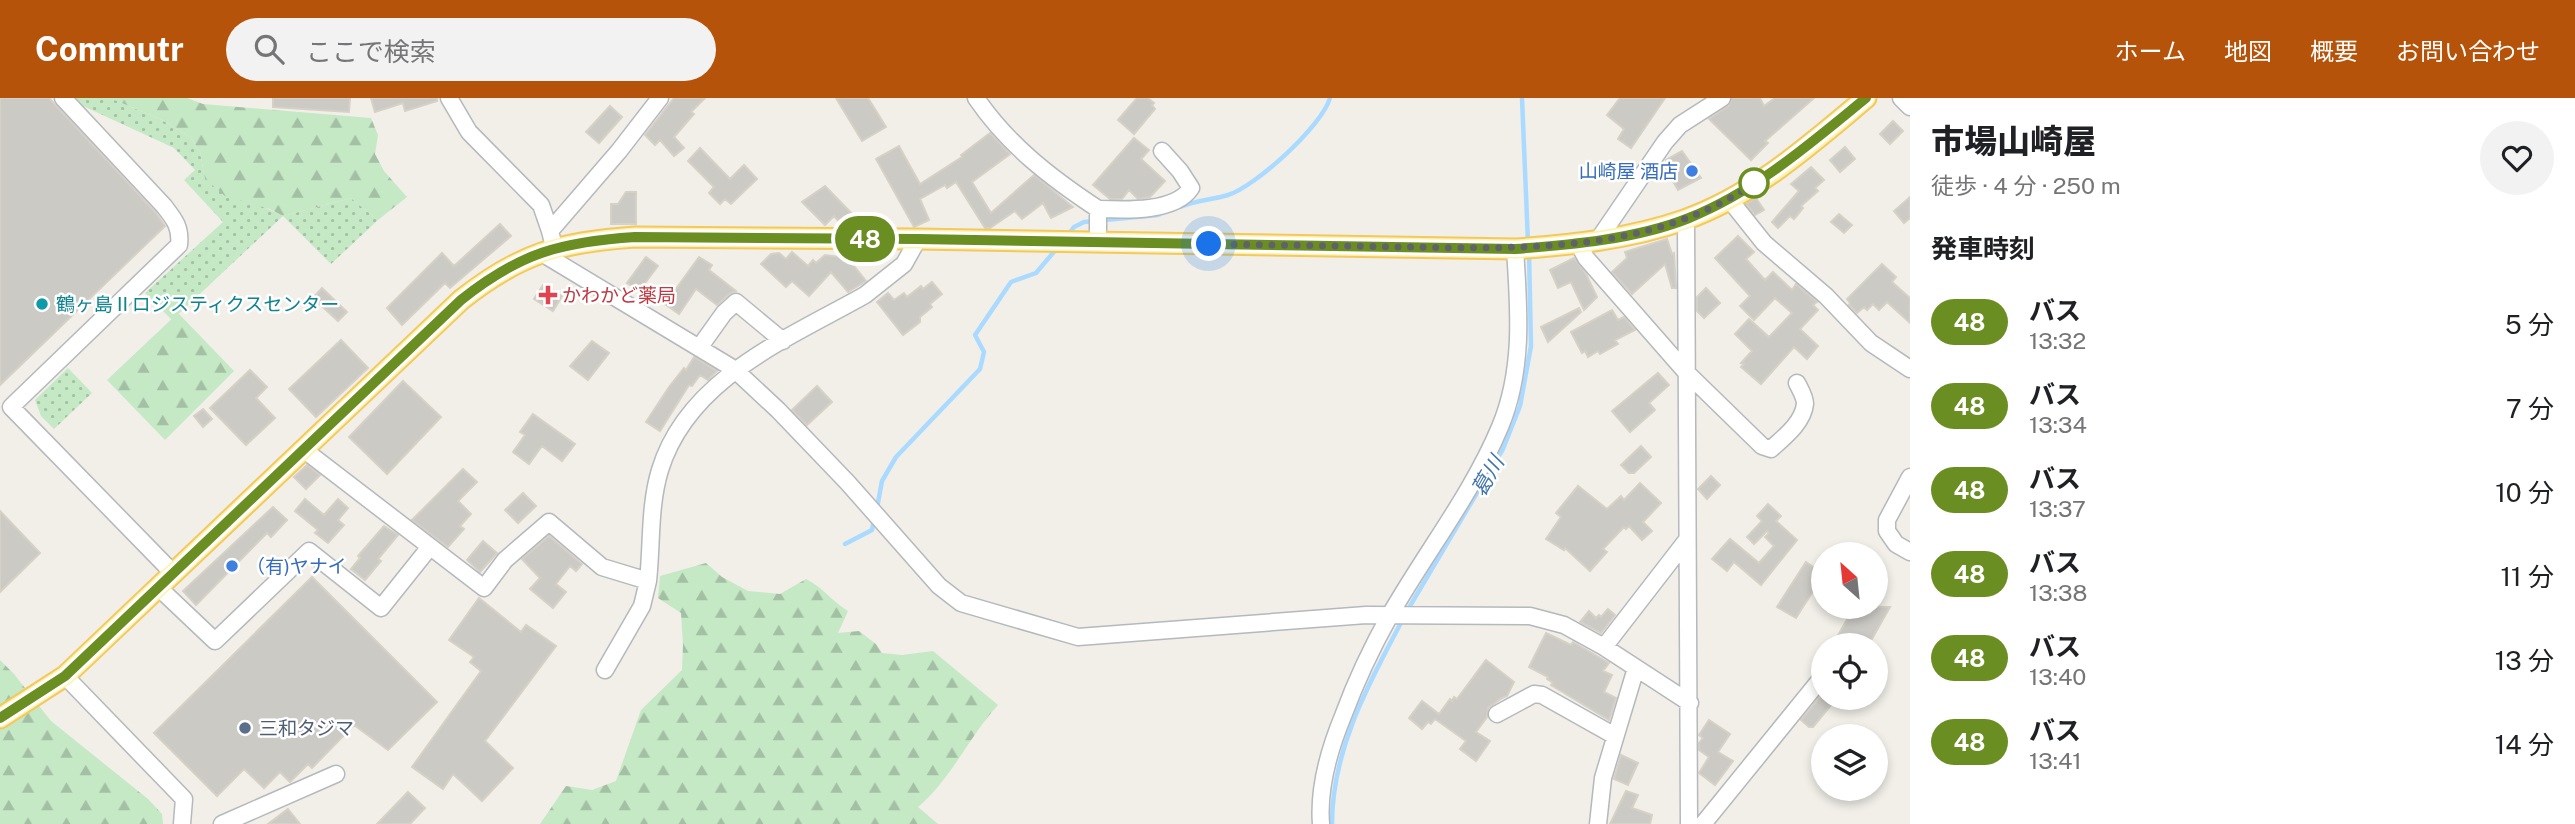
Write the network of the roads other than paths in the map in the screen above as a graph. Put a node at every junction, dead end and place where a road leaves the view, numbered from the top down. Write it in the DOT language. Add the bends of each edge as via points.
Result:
graph roads {
  1 [pos="62,98"];
  2 [pos="449,98"];
  3 [pos="660,98"];
  4 [pos="976,98"];
  5 [pos="1722,98"];
  6 [pos="1866,98"];
  7 [pos="1901,98"];
  8 [pos="1910,107"];
  9 [pos="1161,151"];
  10 [pos="1729,199"];
  11 [pos="1098,209"];
  12 [pos="1686,219"];
  13 [pos="918,239"];
  14 [pos="1598,240"];
  15 [pos="548,243"];
  16 [pos="1098,243"];
  17 [pos="1578,243"];
  18 [pos="1523,248"];
  19 [pos="783,341"];
  20 [pos="699,348"];
  21 [pos="734,369"];
  22 [pos="1910,369"];
  23 [pos="1685,371"];
  24 [pos="1797,383"];
  25 [pos="6,412"];
  26 [pos="303,449"];
  27 [pos="1910,477"];
  28 [pos="1686,541"];
  29 [pos="429,548"];
  30 [pos="1910,552"];
  31 [pos="173,573"];
  32 [pos="648,581"];
  33 [pos="158,587"];
  34 [pos="1391,615"];
  35 [pos="1604,647"];
  36 [pos="1636,668"];
  37 [pos="606,670"];
  38 [pos="65,676"];
  39 [pos="1811,691"];
  40 [pos="1689,703"];
  41 [pos="1497,714"];
  42 [pos="0,718"];
  43 [pos="1615,736"];
  44 [pos="336,774"];
  45 [pos="185,822"];
  46 [pos="222,824"];
  47 [pos="1321,824"];
  48 [pos="1598,824"];
  49 [pos="1689,824"];
  50 [pos="1703,824"];
  1 -- 25 [label="street" via="164,206 177,223 179,245"];
  2 -- 15 [label="street" via="469,132 541,205"];
  3 -- 15 [label="street"];
  4 -- 11 [label="street" via="1033,163"];
  5 -- 14 [label="street" via="1680,125 1665,142"];
  6 -- 10 [label="main road" via="1790,161"];
  7 -- 8 [label="street"];
  9 -- 11 [label="street" via="1191,188 1188,194 1142,210"];
  10 -- 12 [label="main road"];
  10 -- 22 [label="street" via="1764,243 1826,296 1871,343"];
  11 -- 16 [label="street"];
  12 -- 14 [label="main road"];
  12 -- 23 [label="street"];
  13 -- 15 [label="main road" via="635,237"];
  13 -- 16 [label="main road"];
  13 -- 19 [label="street" via="904,264 882,283"];
  14 -- 17 [label="main road"];
  15 -- 20 [label="street"];
  15 -- 26 [label="main road" via="461,300"];
  16 -- 18 [label="main road"];
  17 -- 18 [label="main road"];
  17 -- 23 [label="street"];
  18 -- 34 [label="street" via="1514,379 1500,426 1475,478"];
  19 -- 20 [label="street" via="736,302"];
  19 -- 21 [label="street"];
  20 -- 21 [label="street"];
  21 -- 32 [label="street" via="696,408 666,453 649,534"];
  21 -- 34 [label="street" via="848,483 939,586 961,603 1078,637"];
  23 -- 24 [label="street" via="1762,446 1771,449 1801,417 1805,404"];
  23 -- 28 [label="street"];
  25 -- 31 [label="street"];
  26 -- 29 [label="street"];
  26 -- 31 [label="main road"];
  27 -- 30 [label="street" via="1887,531 1896,544"];
  28 -- 35 [label="street"];
  28 -- 40 [label="street"];
  29 -- 32 [label="street" via="484,588 505,560 549,522 602,567"];
  29 -- 33 [label="street" via="381,608 309,551 215,642"];
  31 -- 33 [label="main road"];
  32 -- 37 [label="street" via="642,606"];
  33 -- 38 [label="main road"];
  34 -- 35 [label="street" via="1530,615 1564,625"];
  34 -- 47 [label="street" via="1330,748"];
  35 -- 36 [label="street"];
  36 -- 40 [label="street"];
  36 -- 43 [label="street"];
  38 -- 42 [label="main road"];
  38 -- 45 [label="street" via="184,799"];
  39 -- 50 [label="street"];
  40 -- 49 [label="street"];
  41 -- 43 [label="street" via="1535,694 1542,695"];
  43 -- 48 [label="street" via="1603,778"];
  44 -- 46 [label="street"];
}
